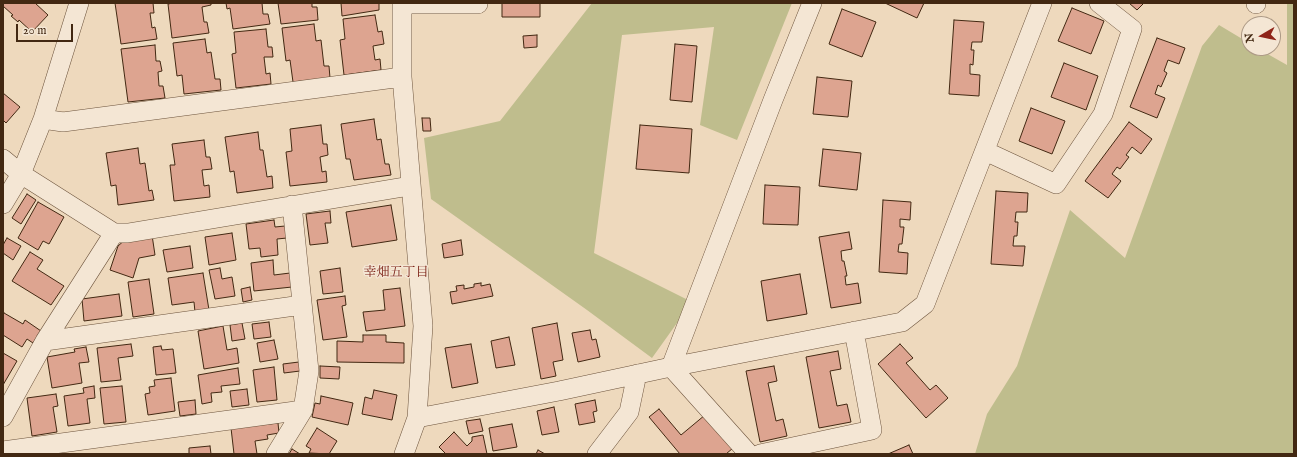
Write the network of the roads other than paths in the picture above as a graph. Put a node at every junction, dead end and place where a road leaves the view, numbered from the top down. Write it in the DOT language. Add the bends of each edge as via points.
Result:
graph roads {
  1 [pos="79,3"];
  2 [pos="812,3"];
  3 [pos="1042,3"];
  4 [pos="1099,3"];
  5 [pos="402,4"];
  6 [pos="478,4"];
  7 [pos="402,77"];
  8 [pos="43,119"];
  9 [pos="985,151"];
  10 [pos="3,159"];
  11 [pos="21,174"];
  12 [pos="410,186"];
  13 [pos="3,204"];
  14 [pos="292,205"];
  15 [pos="114,233"];
  16 [pos="302,305"];
  17 [pos="854,331"];
  18 [pos="45,341"];
  19 [pos="671,367"];
  20 [pos="637,374"];
  21 [pos="303,410"];
  22 [pos="3,417"];
  23 [pos="417,418"];
  24 [pos="3,451"];
  25 [pos="276,454"];
  26 [pos="404,454"];
  27 [pos="597,454"];
  28 [pos="749,454"];
  29 [pos="760,454"];
  1 -- 8 [label="street"];
  2 -- 19 [label="street"];
  3 -- 9 [label="street"];
  4 -- 9 [label="street" via="1132,29 1103,114 1056,184"];
  5 -- 6 [label="street"];
  5 -- 7 [label="street"];
  7 -- 8 [label="street" via="63,122"];
  7 -- 12 [label="street"];
  8 -- 11 [label="street"];
  9 -- 17 [label="street" via="925,304 902,322"];
  10 -- 11 [label="street"];
  11 -- 13 [label="street"];
  11 -- 15 [label="street"];
  12 -- 14 [label="street"];
  12 -- 23 [label="street" via="423,326"];
  14 -- 15 [label="street" via="128,233"];
  14 -- 16 [label="street"];
  15 -- 18 [label="street"];
  16 -- 18 [label="street"];
  16 -- 21 [label="street" via="309,370"];
  17 -- 19 [label="street"];
  17 -- 29 [label="street" via="872,430"];
  18 -- 22 [label="street"];
  19 -- 20 [label="street"];
  19 -- 28 [label="street"];
  20 -- 23 [label="street"];
  20 -- 27 [label="street" via="629,412"];
  21 -- 24 [label="street"];
  21 -- 25 [label="street"];
  23 -- 26 [label="street"];
}
